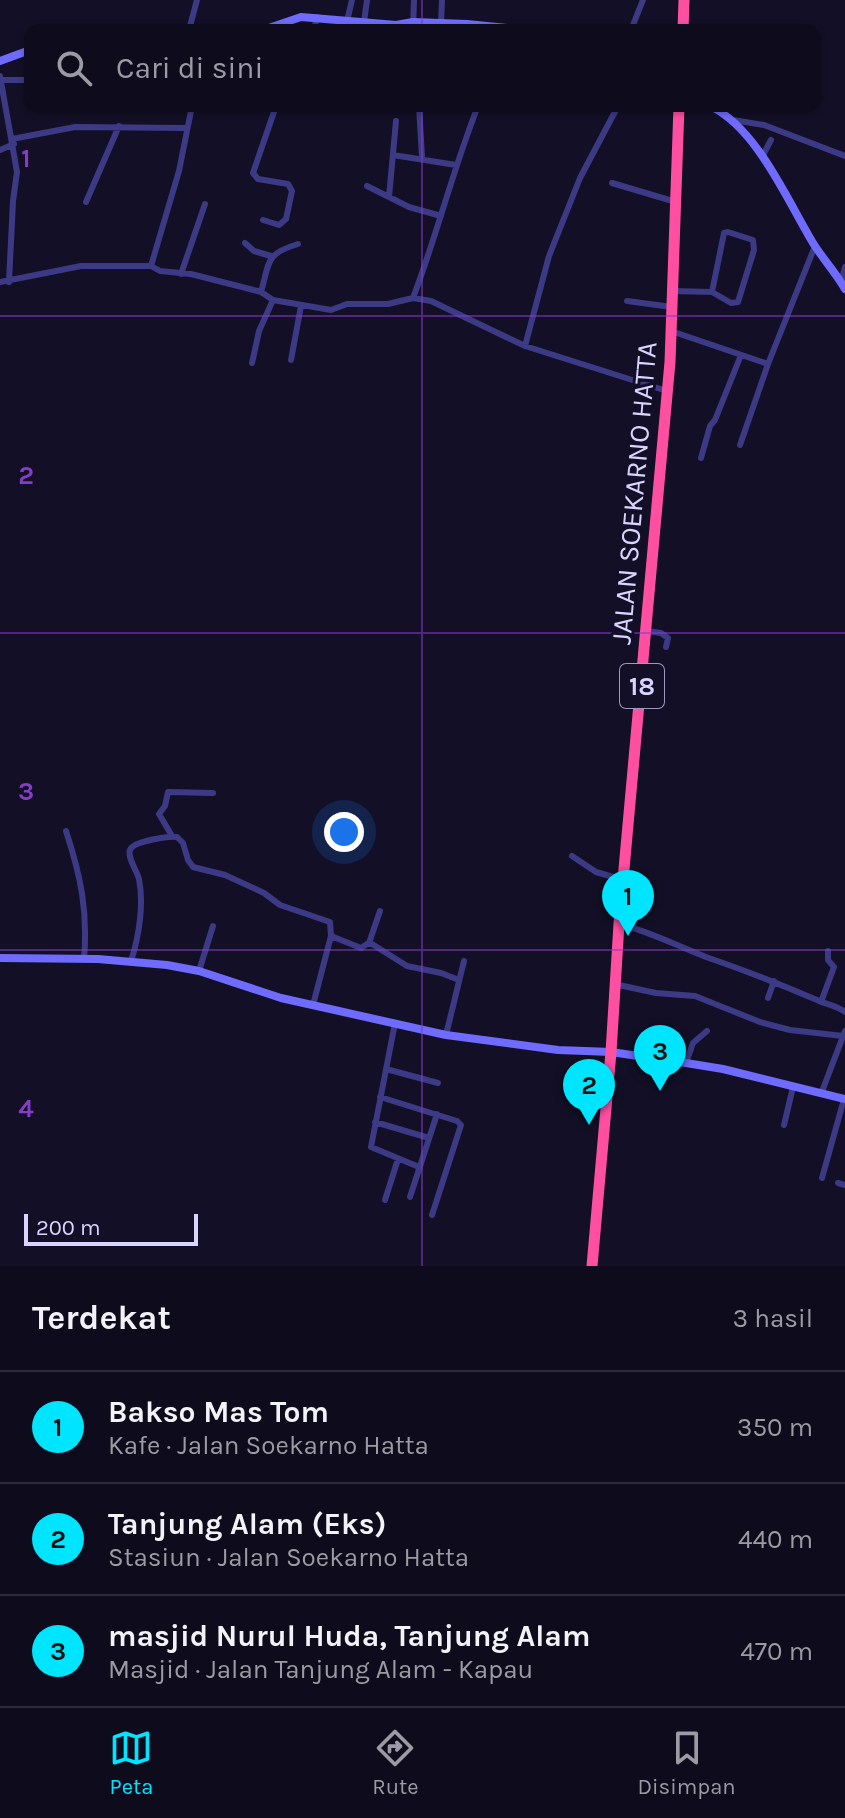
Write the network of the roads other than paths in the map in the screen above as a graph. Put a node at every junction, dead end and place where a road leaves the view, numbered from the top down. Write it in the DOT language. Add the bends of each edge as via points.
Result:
graph roads {
  1 [pos="197,0"];
  2 [pos="352,0"];
  3 [pos="367,0"];
  4 [pos="414,0"];
  5 [pos="442,0"];
  6 [pos="643,0"];
  7 [pos="684,0"];
  8 [pos="317,17"];
  9 [pos="347,21"];
  10 [pos="364,22"];
  11 [pos="191,24"];
  12 [pos="278,24"];
  13 [pos="315,24"];
  14 [pos="385,24"];
  15 [pos="413,24"];
  16 [pos="441,24"];
  17 [pos="633,24"];
  18 [pos="683,24"];
  19 [pos="24,52"];
  20 [pos="0,61"];
  21 [pos="0,78"];
  22 [pos="24,80"];
  23 [pos="191,112"];
  24 [pos="274,112"];
  25 [pos="419,112"];
  26 [pos="476,112"];
  27 [pos="615,112"];
  28 [pos="679,112"];
  29 [pos="720,112"];
  30 [pos="733,120"];
  31 [pos="396,121"];
  32 [pos="119,126"];
  33 [pos="187,128"];
  34 [pos="771,140"];
  35 [pos="13,142"];
  36 [pos="0,150"];
  37 [pos="393,155"];
  38 [pos="845,156"];
  39 [pos="422,157"];
  40 [pos="762,157"];
  41 [pos="456,165"];
  42 [pos="612,183"];
  43 [pos="367,186"];
  44 [pos="389,197"];
  45 [pos="86,202"];
  46 [pos="676,202"];
  47 [pos="205,204"];
  48 [pos="441,216"];
  49 [pos="263,220"];
  50 [pos="245,243"];
  51 [pos="298,244"];
  52 [pos="815,246"];
  53 [pos="271,256"];
  54 [pos="151,266"];
  55 [pos="845,267"];
  56 [pos="181,274"];
  57 [pos="0,282"];
  58 [pos="9,282"];
  59 [pos="843,286"];
  60 [pos="672,291"];
  61 [pos="261,292"];
  62 [pos="712,292"];
  63 [pos="413,298"];
  64 [pos="273,300"];
  65 [pos="627,301"];
  66 [pos="301,306"];
  67 [pos="672,307"];
  68 [pos="671,331"];
  69 [pos="525,346"];
  70 [pos="741,355"];
  71 [pos="291,360"];
  72 [pos="252,363"];
  73 [pos="768,364"];
  74 [pos="667,391"];
  75 [pos="740,445"];
  76 [pos="701,458"];
  77 [pos="647,631"];
  78 [pos="666,647"];
  79 [pos="213,793"];
  80 [pos="66,831"];
  81 [pos="172,836"];
  82 [pos="572,856"];
  83 [pos="623,880"];
  84 [pos="380,911"];
  85 [pos="619,924"];
  86 [pos="213,926"];
  87 [pos="331,936"];
  88 [pos="369,943"];
  89 [pos="828,951"];
  90 [pos="0,958"];
  91 [pos="84,959"];
  92 [pos="131,961"];
  93 [pos="464,961"];
  94 [pos="199,971"];
  95 [pos="459,980"];
  96 [pos="774,981"];
  97 [pos="614,984"];
  98 [pos="768,998"];
  99 [pos="821,1002"];
  100 [pos="313,1005"];
  101 [pos="845,1012"];
  102 [pos="395,1023"];
  103 [pos="707,1031"];
  104 [pos="844,1034"];
  105 [pos="446,1035"];
  106 [pos="611,1052"];
  107 [pos="686,1063"];
  108 [pos="386,1069"];
  109 [pos="438,1083"];
  110 [pos="793,1087"];
  111 [pos="821,1094"];
  112 [pos="380,1097"];
  113 [pos="845,1099"];
  114 [pos="437,1114"];
  115 [pos="375,1122"];
  116 [pos="784,1125"];
  117 [pos="429,1138"];
  118 [pos="398,1159"];
  119 [pos="419,1167"];
  120 [pos="822,1178"];
  121 [pos="410,1197"];
  122 [pos="385,1200"];
  123 [pos="432,1215"];
  124 [pos="592,1266"];
  1 -- 11 [label="street"];
  2 -- 9 [label="street"];
  3 -- 10 [label="street"];
  4 -- 15 [label="street"];
  5 -- 16 [label="street"];
  6 -- 17 [label="street"];
  7 -- 18 [label="highway"];
  8 -- 9 [label="street"];
  8 -- 12 [label="street"];
  8 -- 13 [label="street"];
  9 -- 10 [label="street"];
  10 -- 14 [label="street"];
  19 -- 20 [label="street"];
  21 -- 22 [label="street"];
  21 -- 35 [label="street"];
  23 -- 33 [label="street"];
  24 -- 49 [label="street" via="253,173 258,179 288,184 292,191 286,219 279,225"];
  25 -- 39 [label="street"];
  26 -- 41 [label="street"];
  27 -- 69 [label="street" via="580,178 549,256"];
  28 -- 46 [label="highway, JALAN SOEKARNO HATTA / 18"];
  29 -- 30 [label="street"];
  30 -- 38 [label="street" via="764,125"];
  30 -- 40 [label="street"];
  31 -- 37 [label="street"];
  32 -- 33 [label="street"];
  32 -- 35 [label="street" via="75,127"];
  32 -- 45 [label="street"];
  33 -- 54 [label="street"];
  34 -- 40 [label="street"];
  35 -- 36 [label="street"];
  35 -- 58 [label="street" via="17,172"];
  37 -- 39 [label="street"];
  37 -- 44 [label="street"];
  39 -- 41 [label="street"];
  40 -- 52 [label="street"];
  41 -- 48 [label="street"];
  42 -- 46 [label="street"];
  43 -- 44 [label="street"];
  44 -- 48 [label="street"];
  46 -- 60 [label="highway, JALAN SOEKARNO HATTA / 18"];
  47 -- 56 [label="street"];
  48 -- 63 [label="street"];
  50 -- 53 [label="street"];
  51 -- 53 [label="street"];
  52 -- 59 [label="street"];
  52 -- 73 [label="street"];
  53 -- 61 [label="street"];
  54 -- 56 [label="street"];
  54 -- 58 [label="street" via="81,266"];
  55 -- 59 [label="street"];
  56 -- 61 [label="street"];
  57 -- 58 [label="street"];
  60 -- 62 [label="street"];
  60 -- 67 [label="highway, JALAN SOEKARNO HATTA / 18"];
  61 -- 64 [label="street"];
  62 -- 62 [label="street" via="738,302 753,240 724,233"];
  63 -- 66 [label="street" via="331,310"];
  63 -- 69 [label="street" via="447,307"];
  64 -- 66 [label="street"];
  64 -- 72 [label="street"];
  65 -- 67 [label="street"];
  66 -- 71 [label="street"];
  67 -- 68 [label="highway, JALAN SOEKARNO HATTA / 18"];
  68 -- 70 [label="street"];
  68 -- 74 [label="highway, JALAN SOEKARNO HATTA / 18"];
  69 -- 74 [label="street"];
  70 -- 73 [label="street"];
  70 -- 76 [label="street"];
  73 -- 75 [label="street"];
  74 -- 77 [label="highway, JALAN SOEKARNO HATTA / 18"];
  77 -- 78 [label="street" via="665,635"];
  77 -- 83 [label="highway, JALAN SOEKARNO HATTA / 18"];
  79 -- 81 [label="street" via="168,792 159,814"];
  80 -- 91 [label="street" via="87,920"];
  81 -- 87 [label="street" via="181,840 193,867 225,875 280,905 326,920"];
  81 -- 92 [label="street" via="137,843 129,853 139,880 138,934"];
  82 -- 83 [label="street" via="596,872"];
  83 -- 85 [label="highway, JALAN SOEKARNO HATTA / 18"];
  84 -- 88 [label="street"];
  85 -- 96 [label="street"];
  85 -- 97 [label="highway, JALAN SOEKARNO HATTA / 18"];
  86 -- 94 [label="street"];
  87 -- 88 [label="street" via="361,948"];
  87 -- 100 [label="street"];
  88 -- 95 [label="street" via="407,966"];
  89 -- 99 [label="street" via="834,967"];
  90 -- 91 [label="street"];
  91 -- 92 [label="street"];
  92 -- 94 [label="street"];
  93 -- 95 [label="street"];
  94 -- 100 [label="street"];
  95 -- 105 [label="street"];
  96 -- 98 [label="street"];
  96 -- 99 [label="street"];
  97 -- 104 [label="street" via="695,996 790,1030"];
  97 -- 106 [label="highway, JALAN SOEKARNO HATTA / 18"];
  99 -- 101 [label="street"];
  100 -- 102 [label="street"];
  102 -- 105 [label="street"];
  102 -- 108 [label="street"];
  103 -- 107 [label="street" via="693,1043"];
  104 -- 111 [label="street"];
  105 -- 106 [label="street"];
  106 -- 107 [label="street"];
  106 -- 124 [label="highway, JALAN SOEKARNO HATTA / 18"];
  107 -- 110 [label="street"];
  108 -- 109 [label="street"];
  108 -- 112 [label="street"];
  110 -- 111 [label="street"];
  110 -- 116 [label="street"];
  111 -- 113 [label="street"];
  112 -- 114 [label="street"];
  112 -- 115 [label="street"];
  113 -- 120 [label="street"];
  114 -- 117 [label="street"];
  114 -- 123 [label="street" via="457,1121 461,1128"];
  115 -- 117 [label="street"];
  115 -- 118 [label="street" via="371,1147"];
  117 -- 119 [label="street"];
  118 -- 119 [label="street"];
  118 -- 122 [label="street"];
  119 -- 121 [label="street"];
}
